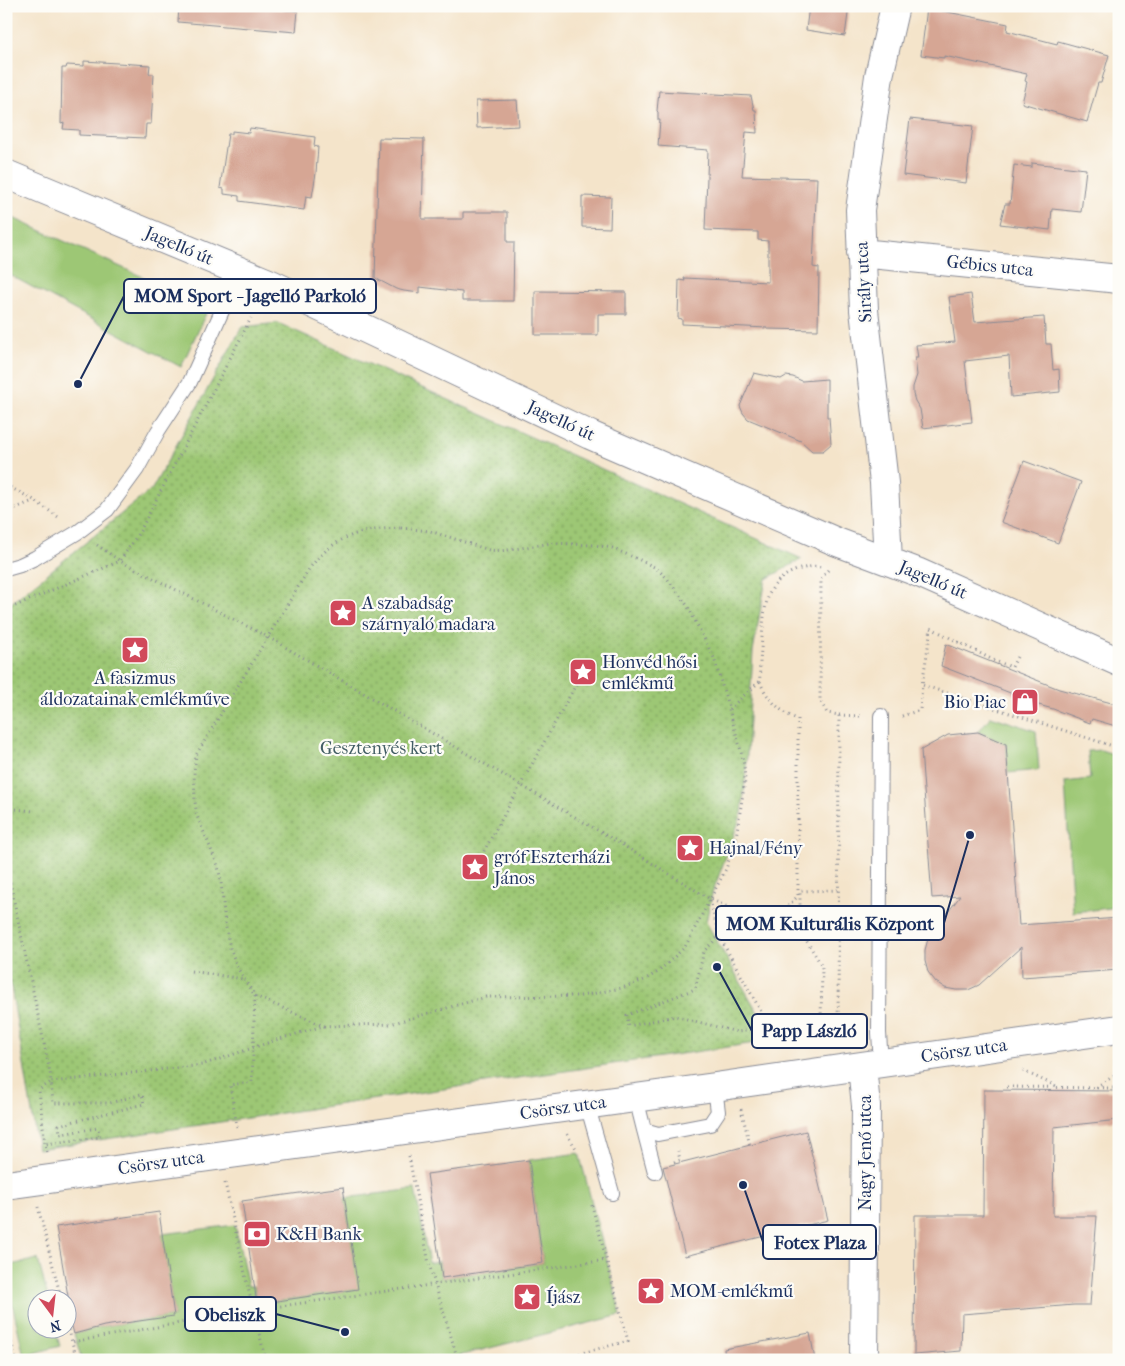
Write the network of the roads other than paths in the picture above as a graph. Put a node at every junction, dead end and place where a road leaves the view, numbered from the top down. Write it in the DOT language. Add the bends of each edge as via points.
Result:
graph roads {
  1 [pos="895,6"];
  2 [pos="6,174"];
  3 [pos="861,254"];
  4 [pos="240,271"];
  5 [pos="1119,280"];
  6 [pos="888,560"];
  7 [pos="6,569"];
  8 [pos="1119,662"];
  9 [pos="881,716"];
  10 [pos="1119,1029"];
  11 [pos="872,1064"];
  12 [pos="715,1087"];
  13 [pos="636,1098"];
  14 [pos="587,1104"];
  15 [pos="644,1130"];
  16 [pos="655,1172"];
  17 [pos="6,1185"];
  18 [pos="612,1194"];
  19 [pos="864,1360"];
  1 -- 3 [label="street, Sirály utca" via="879,76 867,155 860,210"];
  2 -- 4 [label="street, Jagelló út"];
  3 -- 5 [label="street, Gébics utca"];
  3 -- 6 [label="street, Sirály utca" via="864,310 884,483"];
  4 -- 6 [label="street, Jagelló út" via="590,435 837,542"];
  4 -- 7 [label="lane" via="190,382 138,469 107,510 36,558"];
  6 -- 8 [label="street, Jagelló út"];
  9 -- 11 [label="lane" via="879,1026"];
  10 -- 11 [label="street, Csörsz utca"];
  11 -- 12 [label="street, Csörsz utca"];
  11 -- 19 [label="street, Nagy Jenő utca" via="866,1106"];
  12 -- 13 [label="street, Csörsz utca"];
  12 -- 15 [label="lane" via="718,1112 710,1124 658,1134"];
  13 -- 14 [label="street, Csörsz utca"];
  13 -- 15 [label="lane"];
  14 -- 17 [label="street, Csörsz utca"];
  14 -- 18 [label="lane"];
  15 -- 16 [label="lane"];
}
